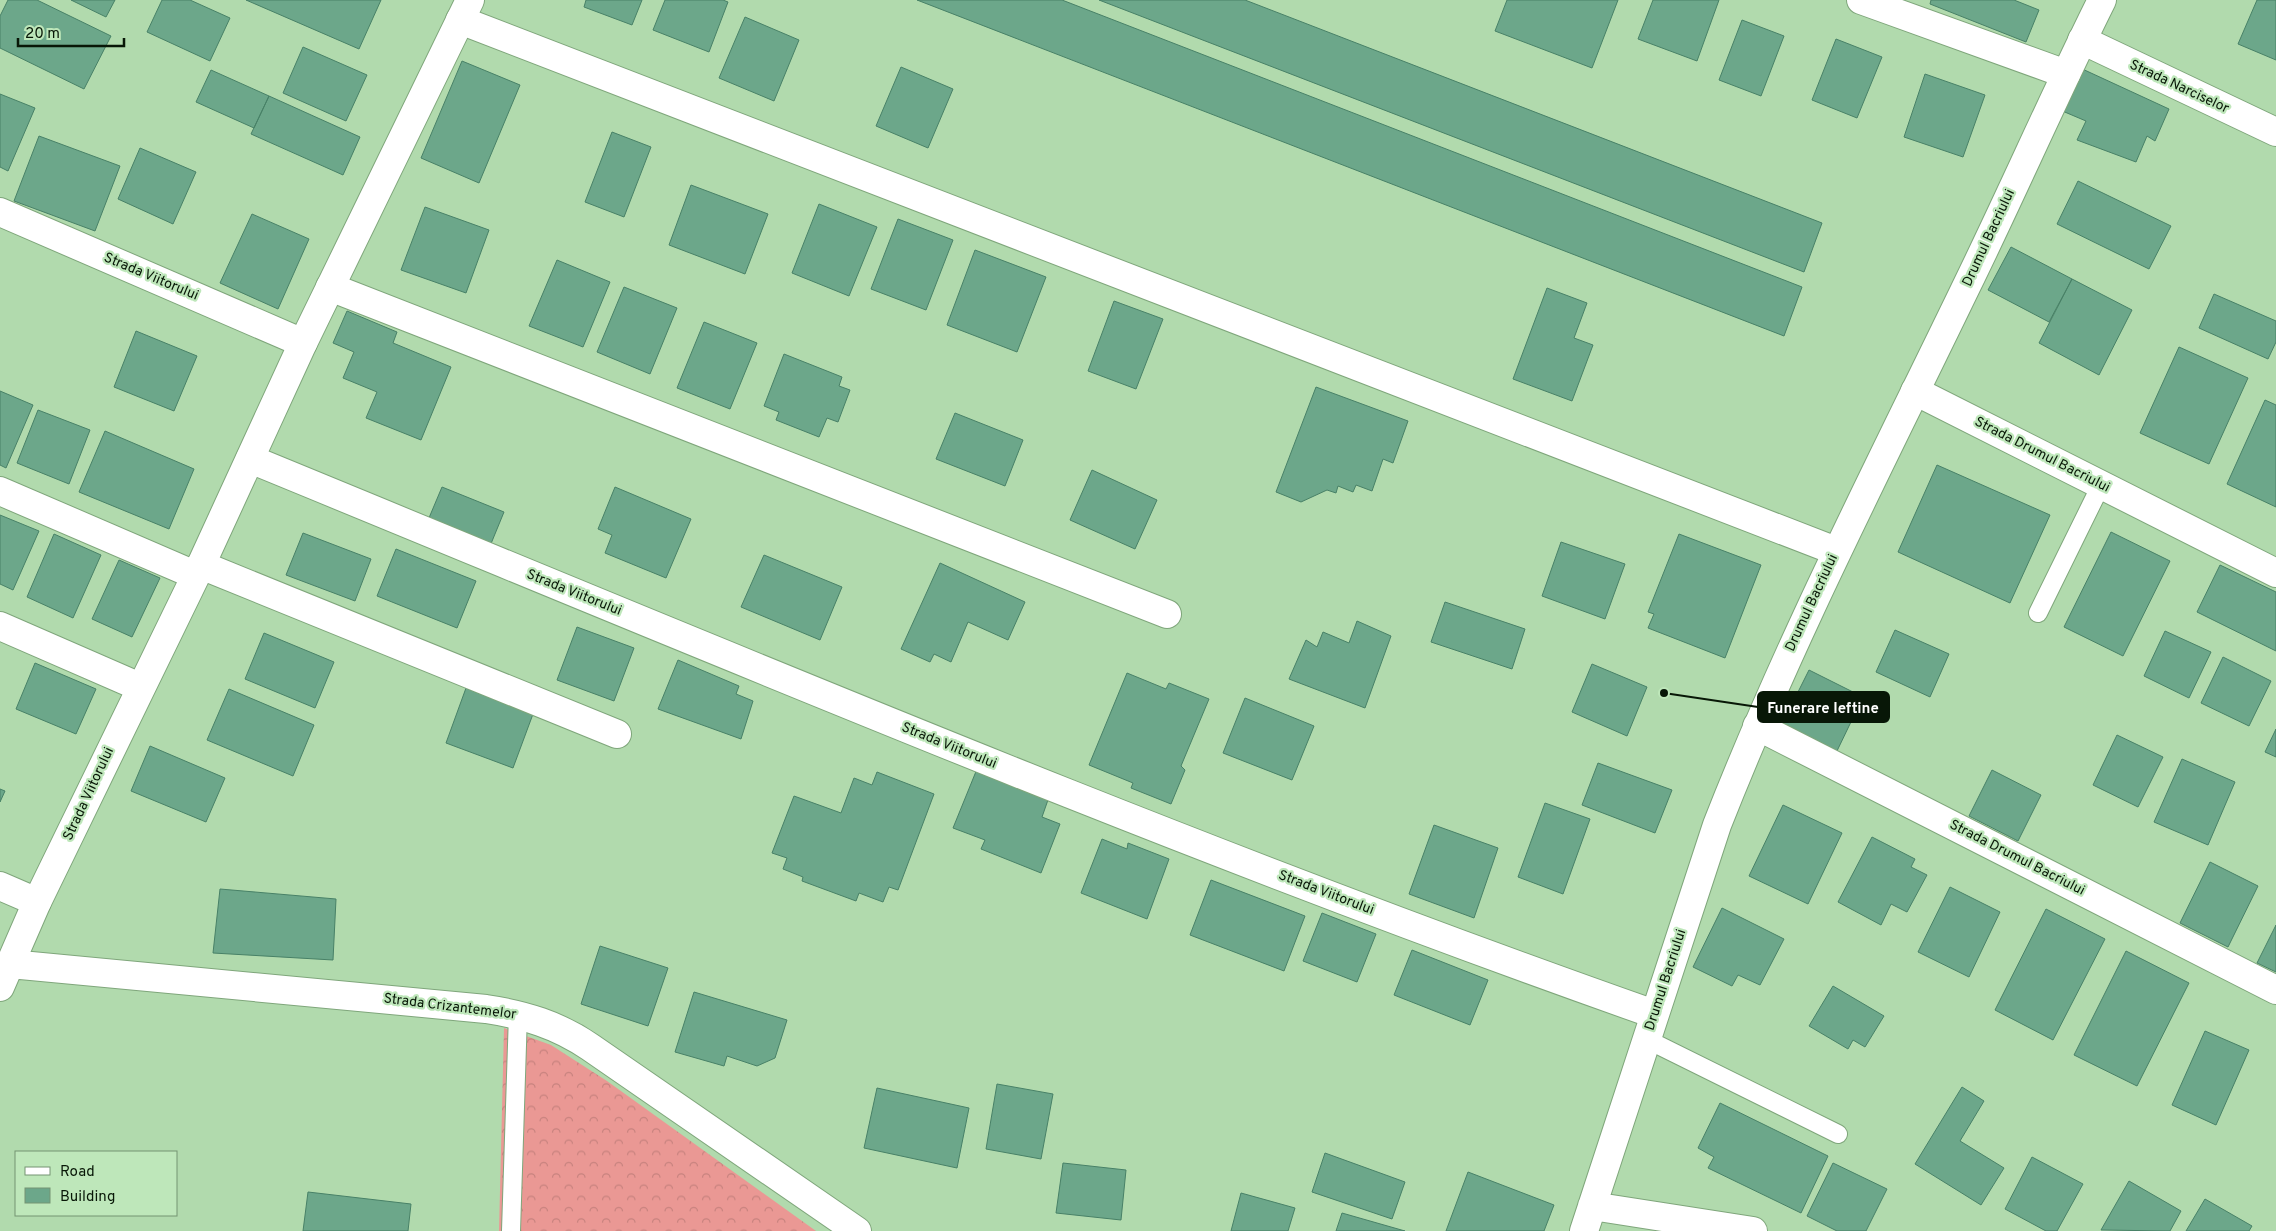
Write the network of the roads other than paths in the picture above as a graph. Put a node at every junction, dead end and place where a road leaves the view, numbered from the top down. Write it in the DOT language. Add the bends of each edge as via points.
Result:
graph roads {
  1 [pos="1861,0"];
  2 [pos="2102,0"];
  3 [pos="465,10"];
  4 [pos="2082,40"];
  5 [pos="2066,74"];
  6 [pos="2276,132"];
  7 [pos="0,212"];
  8 [pos="330,287"];
  9 [pos="303,343"];
  10 [pos="1915,391"];
  11 [pos="250,459"];
  12 [pos="2101,485"];
  13 [pos="0,491"];
  14 [pos="1836,551"];
  15 [pos="198,570"];
  16 [pos="2276,574"];
  17 [pos="2038,613"];
  18 [pos="1167,614"];
  19 [pos="0,626"];
  20 [pos="140,687"];
  21 [pos="1757,726"];
  22 [pos="617,734"];
  23 [pos="0,886"];
  24 [pos="37,902"];
  25 [pos="5,975"];
  26 [pos="2276,990"];
  27 [pos="518,1014"];
  28 [pos="1650,1026"];
  29 [pos="1838,1134"];
  30 [pos="1592,1206"];
  31 [pos="510,1231"];
  32 [pos="857,1231"];
  33 [pos="1584,1231"];
  34 [pos="1753,1231"];
  1 -- 5 [label="street"];
  2 -- 4 [label="street, Drumul Bacriului"];
  3 -- 8 [label="street, Strada Viitorului"];
  3 -- 14 [label="street"];
  4 -- 5 [label="street, Drumul Bacriului"];
  4 -- 6 [label="street, Strada Narciselor"];
  5 -- 10 [label="street, Drumul Bacriului"];
  7 -- 9 [label="street, Strada Viitorului"];
  8 -- 9 [label="street, Strada Viitorului"];
  8 -- 18 [label="street"];
  9 -- 11 [label="street, Strada Viitorului"];
  10 -- 12 [label="street, Strada Drumul Bacriului"];
  10 -- 14 [label="street, Drumul Bacriului"];
  11 -- 15 [label="street, Strada Viitorului"];
  11 -- 28 [label="street, Strada Viitorului" via="962,752 1396,920"];
  12 -- 16 [label="street, Strada Drumul Bacriului"];
  12 -- 17 [label="lane"];
  13 -- 15 [label="street"];
  14 -- 21 [label="street, Drumul Bacriului"];
  15 -- 20 [label="street, Strada Viitorului"];
  15 -- 22 [label="street"];
  19 -- 20 [label="street"];
  20 -- 24 [label="street, Strada Viitorului"];
  21 -- 26 [label="street, Strada Drumul Bacriului"];
  21 -- 28 [label="street, Drumul Bacriului" via="1717,825"];
  23 -- 24 [label="street"];
  24 -- 25 [label="street, Strada Viitorului"];
  25 -- 27 [label="street, Strada Crizantemelor" via="476,1008"];
  27 -- 31 [label="lane"];
  27 -- 32 [label="street, Strada Crizantemelor" via="568,1032"];
  28 -- 29 [label="lane"];
  28 -- 30 [label="street, Drumul Bacriului"];
  30 -- 33 [label="street, Drumul Bacriului"];
  30 -- 34 [label="street"];
}
